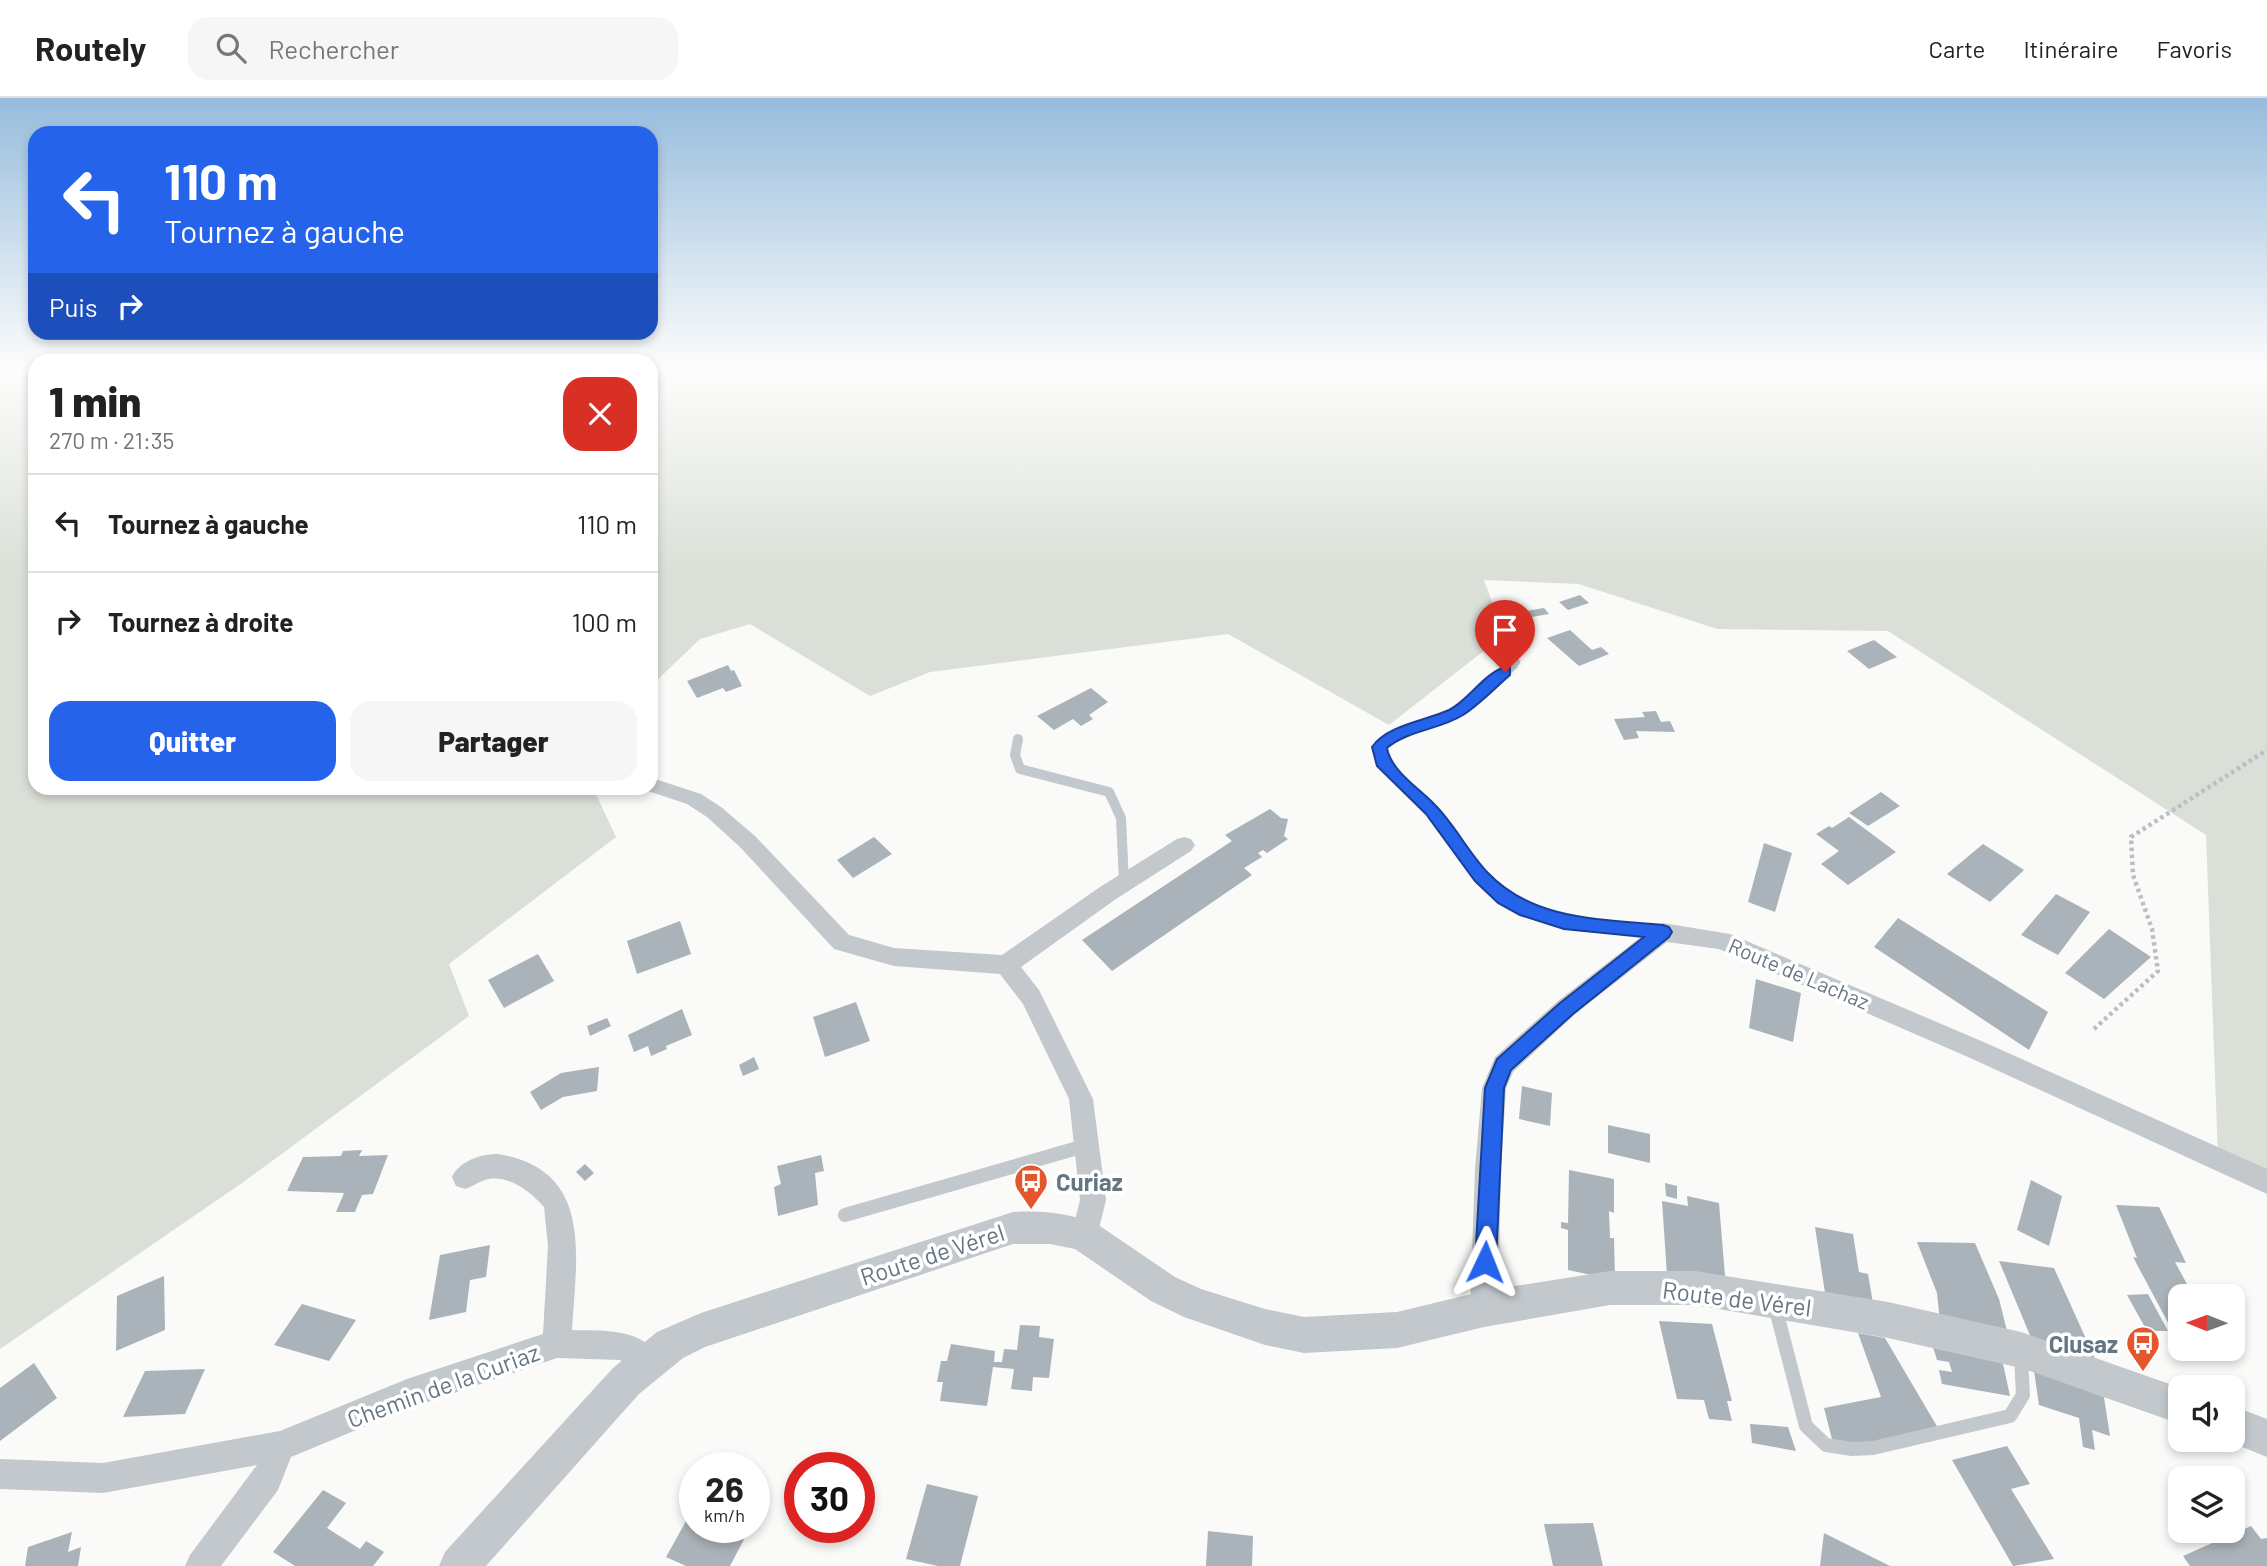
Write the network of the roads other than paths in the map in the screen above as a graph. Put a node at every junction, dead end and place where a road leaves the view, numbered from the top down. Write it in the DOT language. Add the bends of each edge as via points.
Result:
graph roads {
  1 [pos="1516,662"];
  2 [pos="1018,739"];
  3 [pos="658,787"];
  4 [pos="1184,845"];
  5 [pos="1124,883"];
  6 [pos="1663,932"];
  7 [pos="1006,965"];
  8 [pos="1088,1145"];
  9 [pos="465,1177"];
  10 [pos="2267,1182"];
  11 [pos="845,1215"];
  12 [pos="1085,1236"];
  13 [pos="1774,1300"];
  14 [pos="1484,1309"];
  15 [pos="556,1345"];
  16 [pos="2021,1350"];
  17 [pos="647,1363"];
  18 [pos="2168,1402"];
  19 [pos="2245,1430"];
  20 [pos="2267,1438"];
  21 [pos="279,1446"];
  22 [pos="0,1474"];
  23 [pos="201,1566"];
  24 [pos="459,1566"];
  1 -- 6 [label="lane" via="1458,712 1394,734 1380,747 1382,762 1431,810 1481,876 1504,898 1564,922"];
  2 -- 5 [label="lane" via="1014,755 1020,769 1110,792 1121,818"];
  3 -- 7 [label="street" via="694,799 714,812 842,942 894,957"];
  4 -- 5 [label="street"];
  5 -- 7 [label="street"];
  6 -- 10 [label="street, Route de Lachaz" via="1722,940"];
  6 -- 14 [label="street" via="1566,1008 1504,1065 1494,1088"];
  7 -- 8 [label="street" via="1031,998 1081,1099"];
  8 -- 11 [label="lane"];
  8 -- 12 [label="street" via="1093,1199"];
  9 -- 15 [label="street" via="481,1166 503,1165 529,1178 555,1200 561,1227"];
  12 -- 14 [label="street, Route de Vérel" via="1163,1289 1196,1305 1304,1335 1397,1330"];
  12 -- 17 [label="street, Route de Vérel" via="1039,1226 1013,1228 701,1331 670,1345"];
  13 -- 14 [label="street, Route de Vérel" via="1695,1288 1610,1288"];
  13 -- 16 [label="street, Route de Vérel"];
  13 -- 16 [label="lane" via="1806,1426 1818,1441 1833,1448 1864,1450 2010,1416 2023,1395"];
  15 -- 17 [label="street, Chemin de la Curiaz" via="621,1346 639,1353"];
  15 -- 21 [label="street, Chemin de la Curiaz" via="407,1394"];
  16 -- 18 [label="street, Route de Vérel"];
  17 -- 24 [label="street, Route de Vérel" via="587,1422"];
  19 -- 20 [label="street"];
  21 -- 22 [label="street, Chemin de la Curiaz" via="103,1478"];
  21 -- 23 [label="street" via="267,1479"];
}
